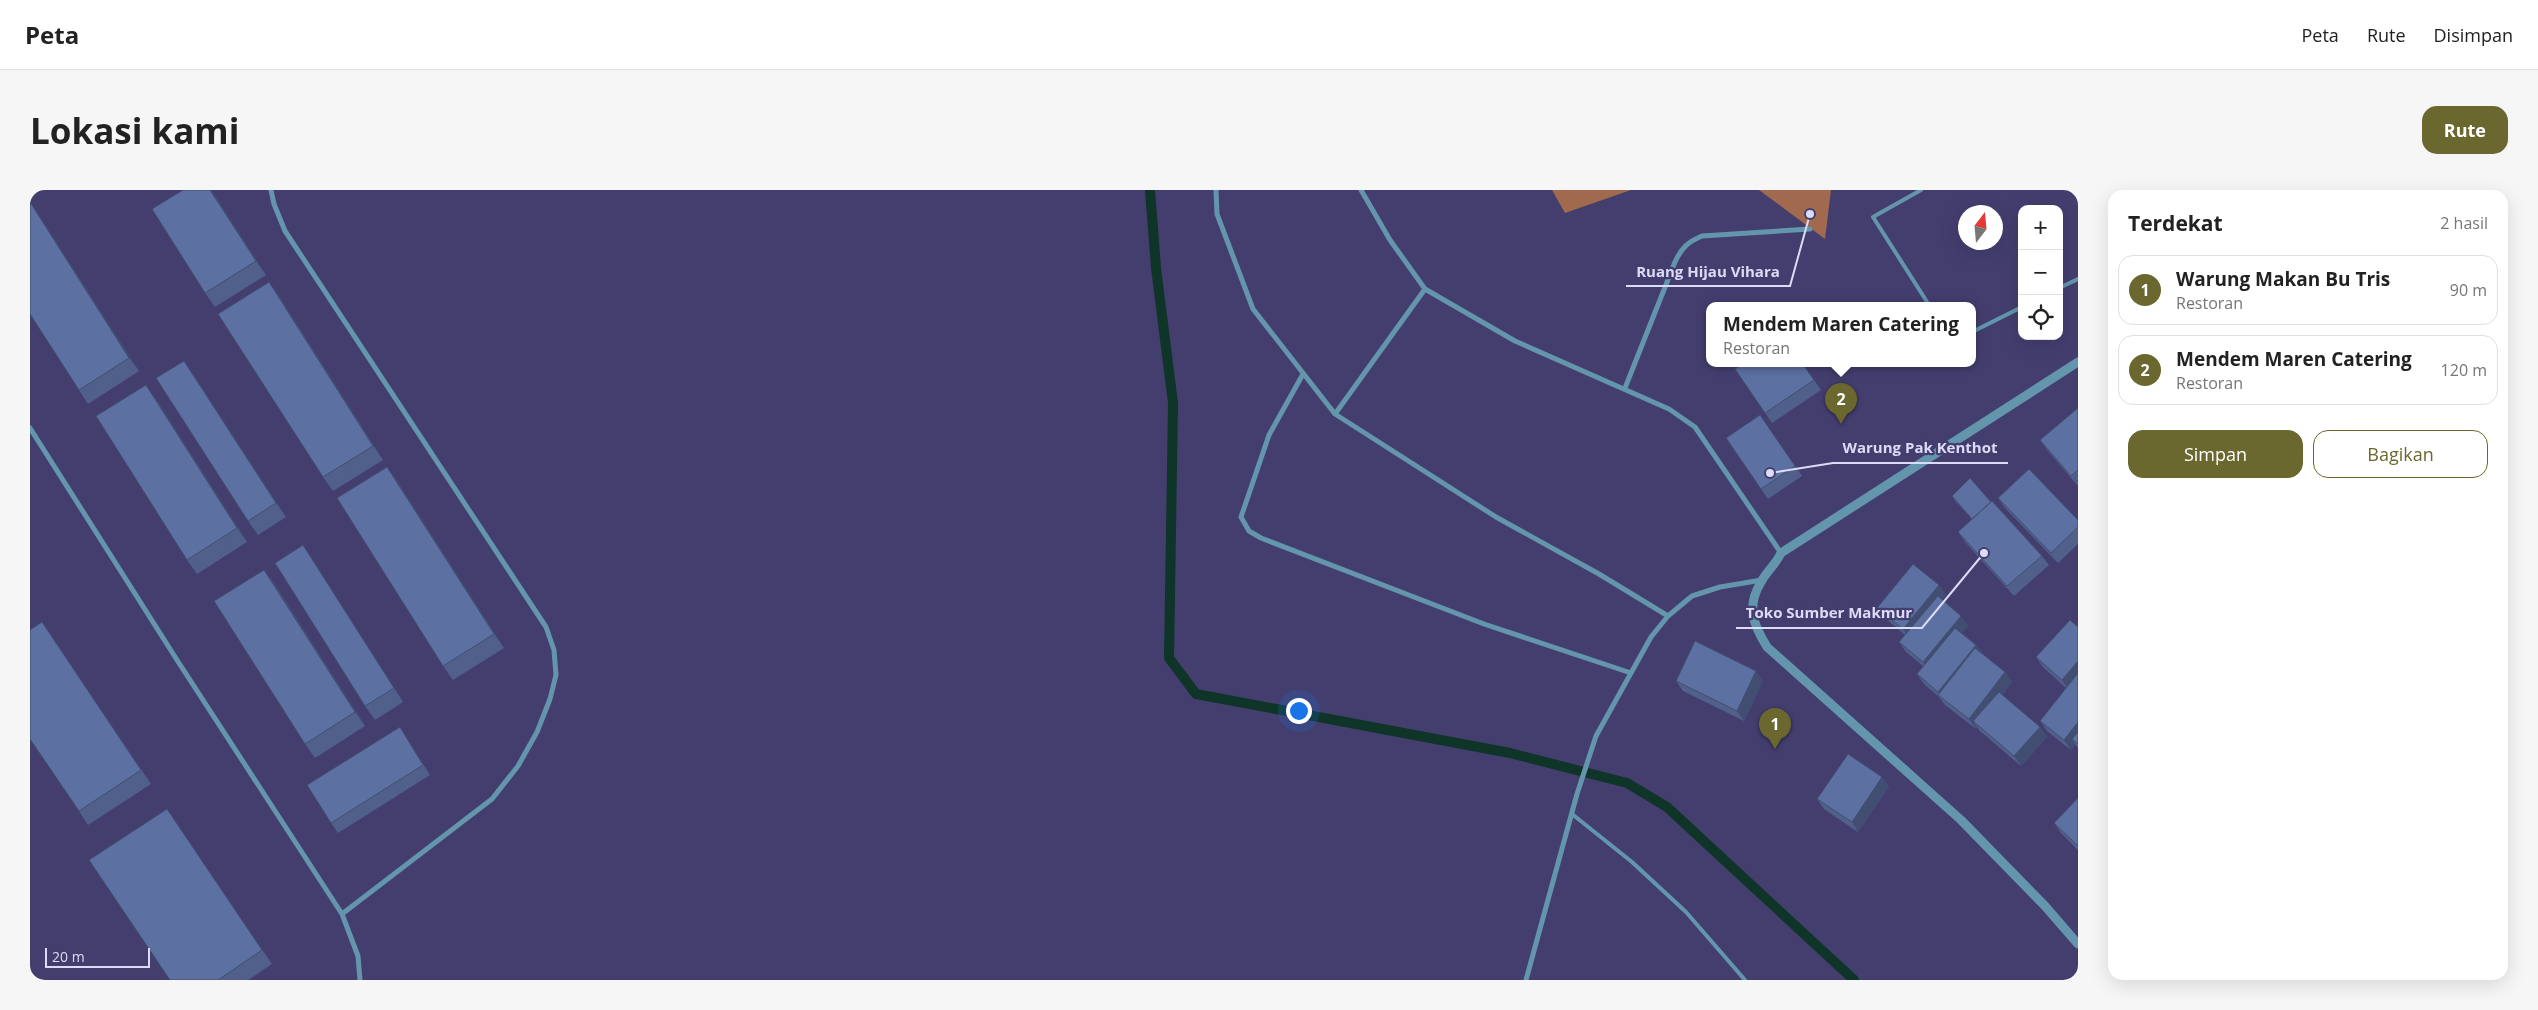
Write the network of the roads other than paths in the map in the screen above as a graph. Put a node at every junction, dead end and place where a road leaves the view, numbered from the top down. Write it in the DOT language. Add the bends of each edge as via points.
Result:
graph roads {
  1 [pos="272,190"];
  2 [pos="1216,190"];
  3 [pos="1360,190"];
  4 [pos="1921,190"];
  5 [pos="1810,229"];
  6 [pos="2078,278"];
  7 [pos="2063,286"];
  8 [pos="1426,289"];
  9 [pos="1927,302"];
  10 [pos="2018,309"];
  11 [pos="1976,330"];
  12 [pos="2078,362"];
  13 [pos="1303,374"];
  14 [pos="1625,388"];
  15 [pos="1335,414"];
  16 [pos="30,428"];
  17 [pos="1781,553"];
  18 [pos="1762,580"];
  19 [pos="1668,616"];
  20 [pos="1630,673"];
  21 [pos="1572,814"];
  22 [pos="342,914"];
  23 [pos="2078,944"];
  24 [pos="360,980"];
  25 [pos="1526,980"];
  26 [pos="1745,980"];
  1 -- 22 [label="street" via="285,231 546,627 554,650 556,675 537,732 518,766 492,799"];
  2 -- 13 [label="street" via="1217,214 1253,309"];
  3 -- 8 [label="street" via="1390,240"];
  4 -- 9 [label="lane" via="1873,217"];
  5 -- 14 [label="street" via="1702,236 1688,242 1678,256"];
  6 -- 7 [label="lane"];
  8 -- 14 [label="street" via="1515,341"];
  8 -- 15 [label="street"];
  10 -- 11 [label="lane"];
  12 -- 17 [label="street"];
  13 -- 15 [label="street"];
  13 -- 20 [label="street" via="1269,435 1248,496 1242,518 1249,531 1475,620"];
  14 -- 17 [label="street" via="1670,409 1695,426"];
  15 -- 19 [label="street" via="1496,517"];
  16 -- 22 [label="street"];
  17 -- 18 [label="street" via="1775,566"];
  18 -- 19 [label="street" via="1720,587 1692,596"];
  18 -- 23 [label="street" via="1752,611 1754,626 1767,647 1961,820"];
  19 -- 20 [label="street"];
  20 -- 21 [label="street" via="1596,736"];
  21 -- 25 [label="street"];
  21 -- 26 [label="lane" via="1632,862 1686,912"];
  22 -- 24 [label="street" via="358,956"];
}
